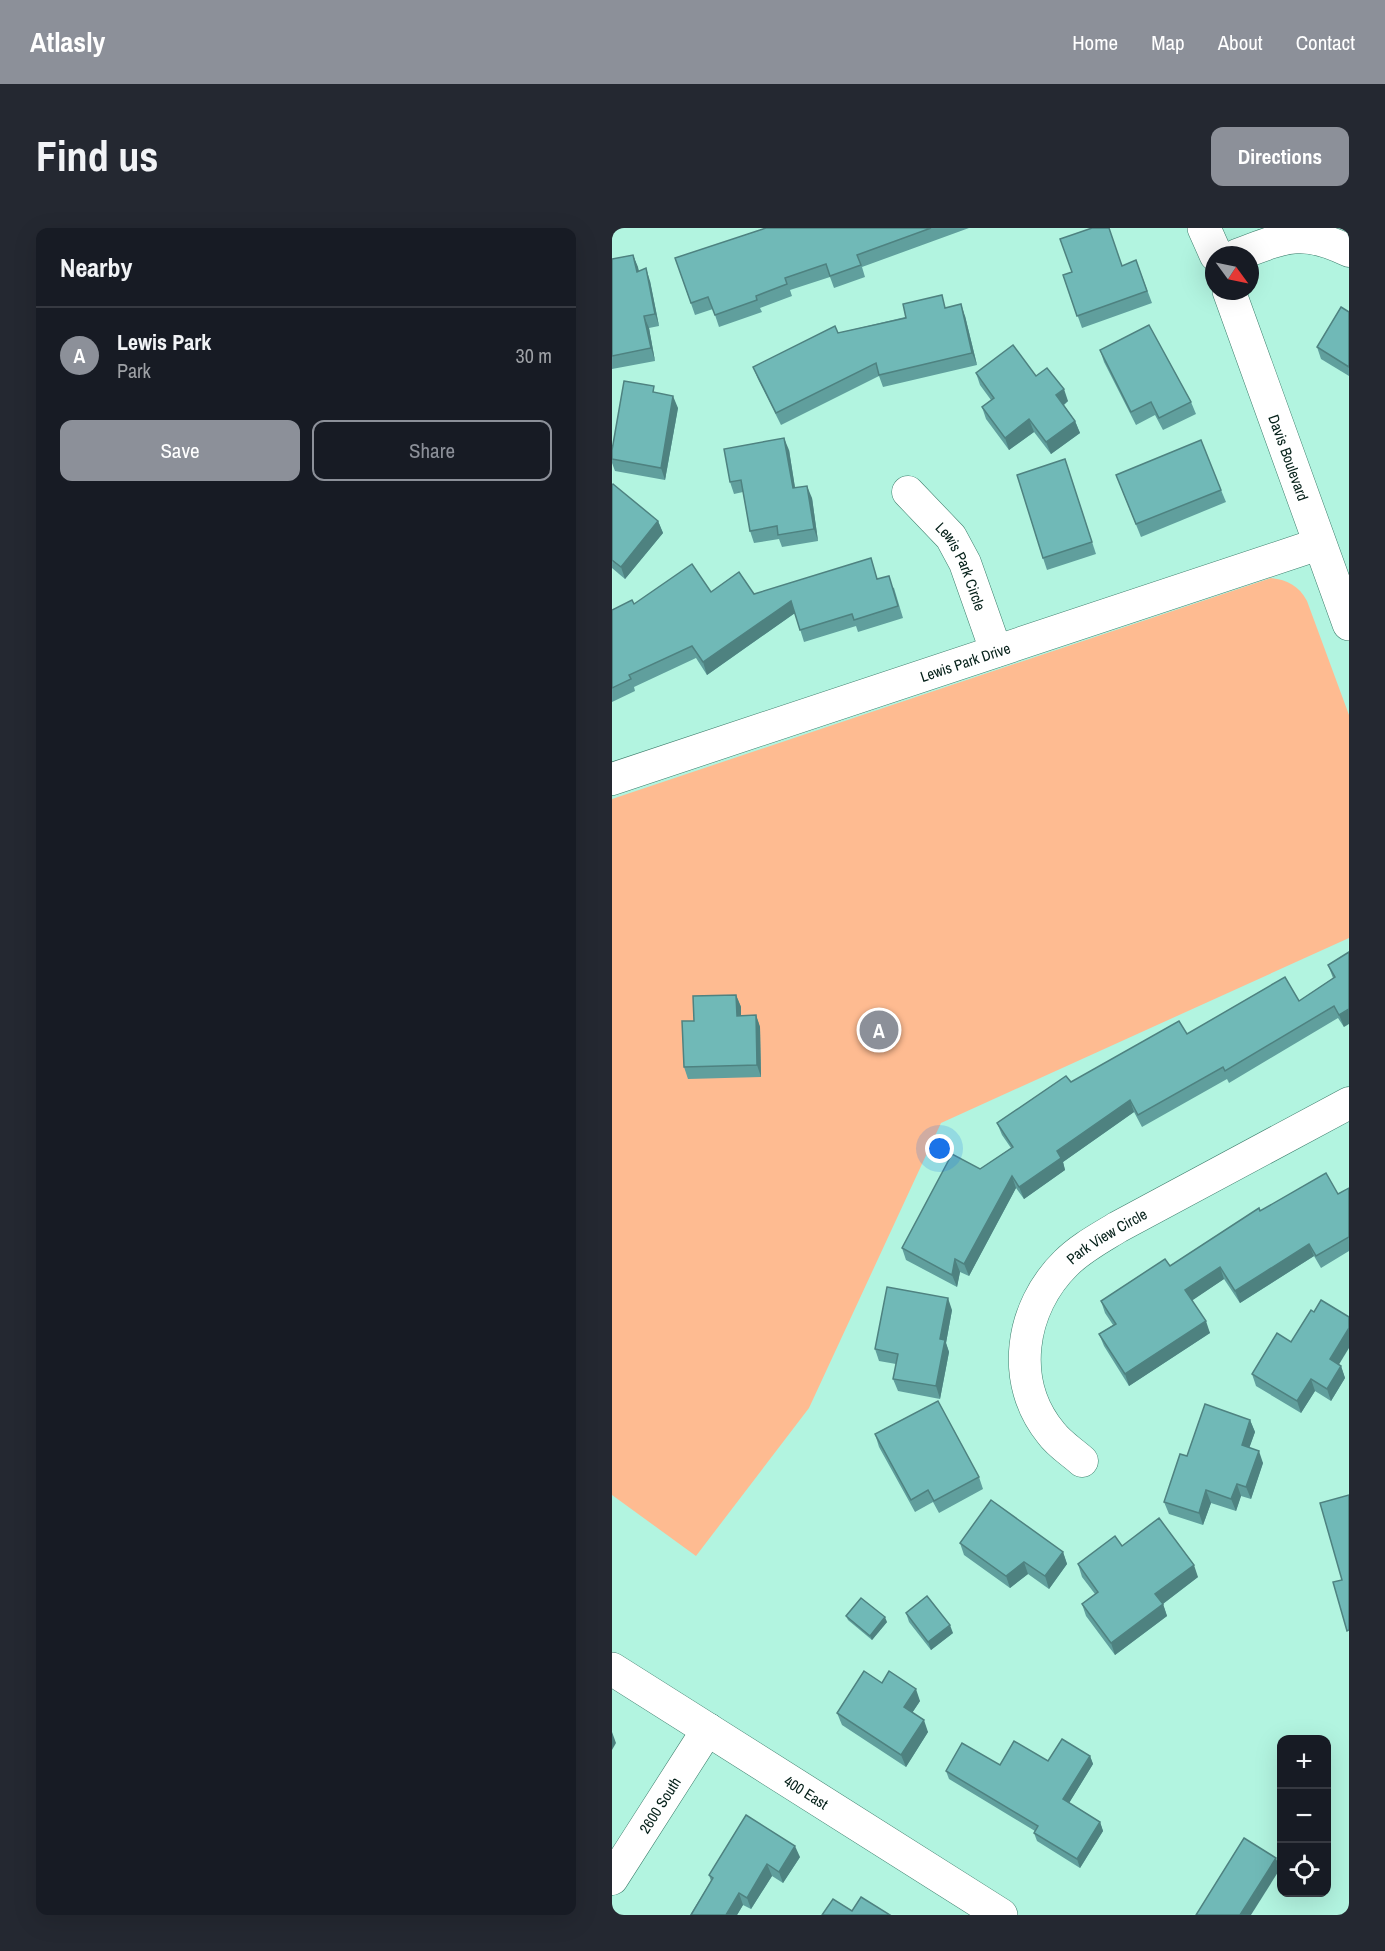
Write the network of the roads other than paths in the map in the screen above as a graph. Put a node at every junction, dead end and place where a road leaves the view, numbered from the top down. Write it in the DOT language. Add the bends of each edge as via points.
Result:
graph roads {
  1 [pos="1204,228"];
  2 [pos="1211,246"];
  3 [pos="1259,247"];
  4 [pos="1349,251"];
  5 [pos="1232,300"];
  6 [pos="908,492"];
  7 [pos="1319,544"];
  8 [pos="1349,624"];
  9 [pos="996,651"];
  10 [pos="612,779"];
  11 [pos="1349,1103"];
  12 [pos="1082,1461"];
  13 [pos="612,1669"];
  14 [pos="708,1729"];
  15 [pos="612,1879"];
  16 [pos="1001,1915"];
  1 -- 2 [label="street"];
  3 -- 4 [label="street" via="1297,234 1320,236"];
  5 -- 7 [label="street, Davis Boulevard"];
  6 -- 9 [label="street, Lewis Park Circle" via="951,537 965,563"];
  7 -- 8 [label="street, Davis Boulevard"];
  7 -- 9 [label="street, Lewis Park Drive"];
  9 -- 10 [label="street, Lewis Park Drive"];
  11 -- 12 [label="street, Park View Circle" via="1118,1227 1085,1247 1050,1281 1027,1328 1026,1375 1039,1417 1052,1435"];
  13 -- 14 [label="street, 400 East"];
  14 -- 15 [label="street, 2600 South"];
  14 -- 16 [label="street, 400 East"];
}
